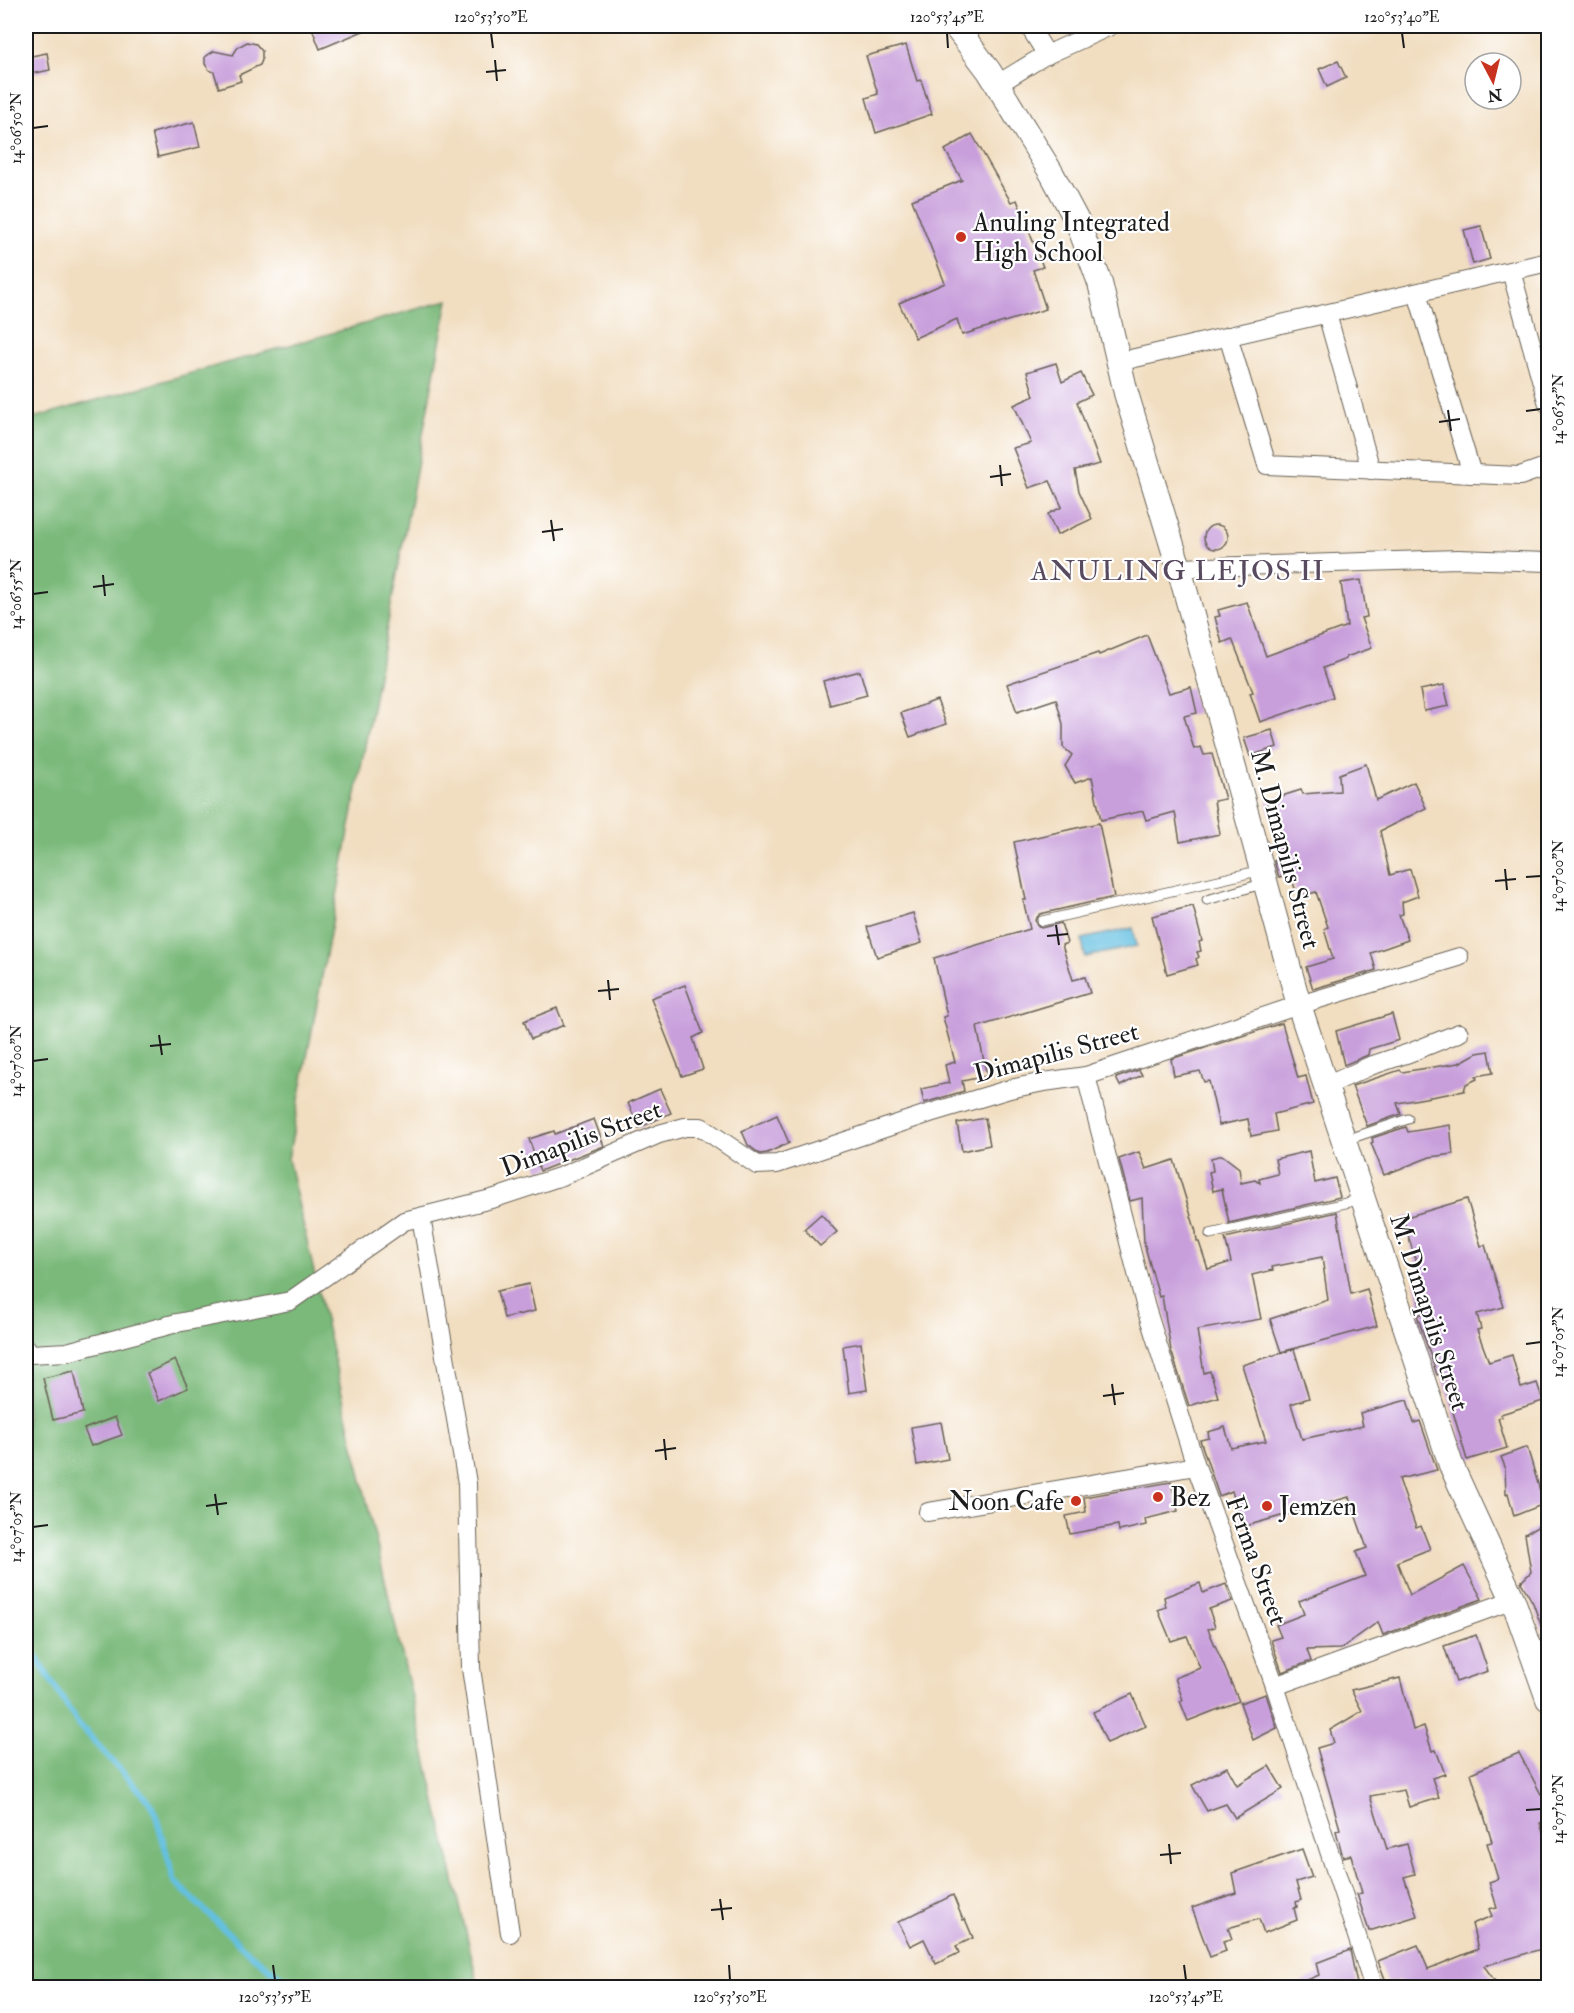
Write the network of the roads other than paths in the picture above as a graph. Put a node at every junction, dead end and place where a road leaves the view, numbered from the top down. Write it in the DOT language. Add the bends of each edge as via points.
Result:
graph roads {
  1 [pos="955,26"];
  2 [pos="1029,26"];
  3 [pos="1110,26"];
  4 [pos="1047,55"];
  5 [pos="998,84"];
  6 [pos="1548,262"];
  7 [pos="1510,271"];
  8 [pos="1417,293"];
  9 [pos="1327,314"];
  10 [pos="1228,336"];
  11 [pos="1118,362"];
  12 [pos="1548,404"];
  13 [pos="1548,466"];
  14 [pos="1371,470"];
  15 [pos="1472,474"];
  16 [pos="1548,562"];
  17 [pos="1179,568"];
  18 [pos="1263,877"];
  19 [pos="1208,900"];
  20 [pos="1042,921"];
  21 [pos="1459,957"];
  22 [pos="1299,1005"];
  23 [pos="1459,1033"];
  24 [pos="1086,1076"];
  25 [pos="1326,1086"];
  26 [pos="1408,1119"];
  27 [pos="1343,1141"];
  28 [pos="1363,1199"];
  29 [pos="421,1217"];
  30 [pos="1210,1234"];
  31 [pos="26,1347"];
  32 [pos="1196,1466"];
  33 [pos="928,1512"];
  34 [pos="1513,1600"];
  35 [pos="1275,1686"];
  36 [pos="1548,1700"];
  37 [pos="510,1933"];
  38 [pos="1374,1988"];
  1 -- 5 [label="main road, M. Dimapilis Street"];
  2 -- 4 [label="street"];
  3 -- 4 [label="street"];
  4 -- 5 [label="street"];
  5 -- 11 [label="main road, M. Dimapilis Street" via="1078,224 1100,283"];
  6 -- 7 [label="street"];
  7 -- 8 [label="street"];
  7 -- 12 [label="street"];
  8 -- 9 [label="street"];
  8 -- 15 [label="street"];
  9 -- 10 [label="street"];
  9 -- 14 [label="street"];
  10 -- 11 [label="street"];
  10 -- 14 [label="street" via="1267,465"];
  11 -- 17 [label="main road, M. Dimapilis Street"];
  13 -- 15 [label="street" via="1520,476"];
  14 -- 15 [label="street"];
  16 -- 17 [label="street" via="1447,559"];
  17 -- 18 [label="main road, M. Dimapilis Street"];
  18 -- 19 [label="lane"];
  18 -- 20 [label="lane"];
  18 -- 22 [label="main road, M. Dimapilis Street"];
  21 -- 22 [label="street, Dimapilis Street"];
  22 -- 24 [label="street, Dimapilis Street"];
  22 -- 25 [label="main road, M. Dimapilis Street"];
  23 -- 25 [label="street"];
  24 -- 29 [label="street, Dimapilis Street" via="1010,1089 777,1164 758,1165 701,1127 685,1126 562,1176"];
  24 -- 32 [label="street, Ferma Street" via="1146,1308"];
  25 -- 27 [label="main road, M. Dimapilis Street"];
  26 -- 27 [label="lane"];
  27 -- 28 [label="main road, M. Dimapilis Street"];
  28 -- 30 [label="lane"];
  28 -- 34 [label="main road, M. Dimapilis Street" via="1451,1465"];
  29 -- 31 [label="street, Dimapilis Street" via="404,1221 290,1301 177,1323 67,1352 30,1354"];
  29 -- 37 [label="street" via="467,1483 471,1668"];
  32 -- 33 [label="street"];
  32 -- 35 [label="street, Ferma Street"];
  34 -- 35 [label="street"];
  34 -- 36 [label="main road, M. Dimapilis Street"];
  35 -- 38 [label="street, Ferma Street"];
}
